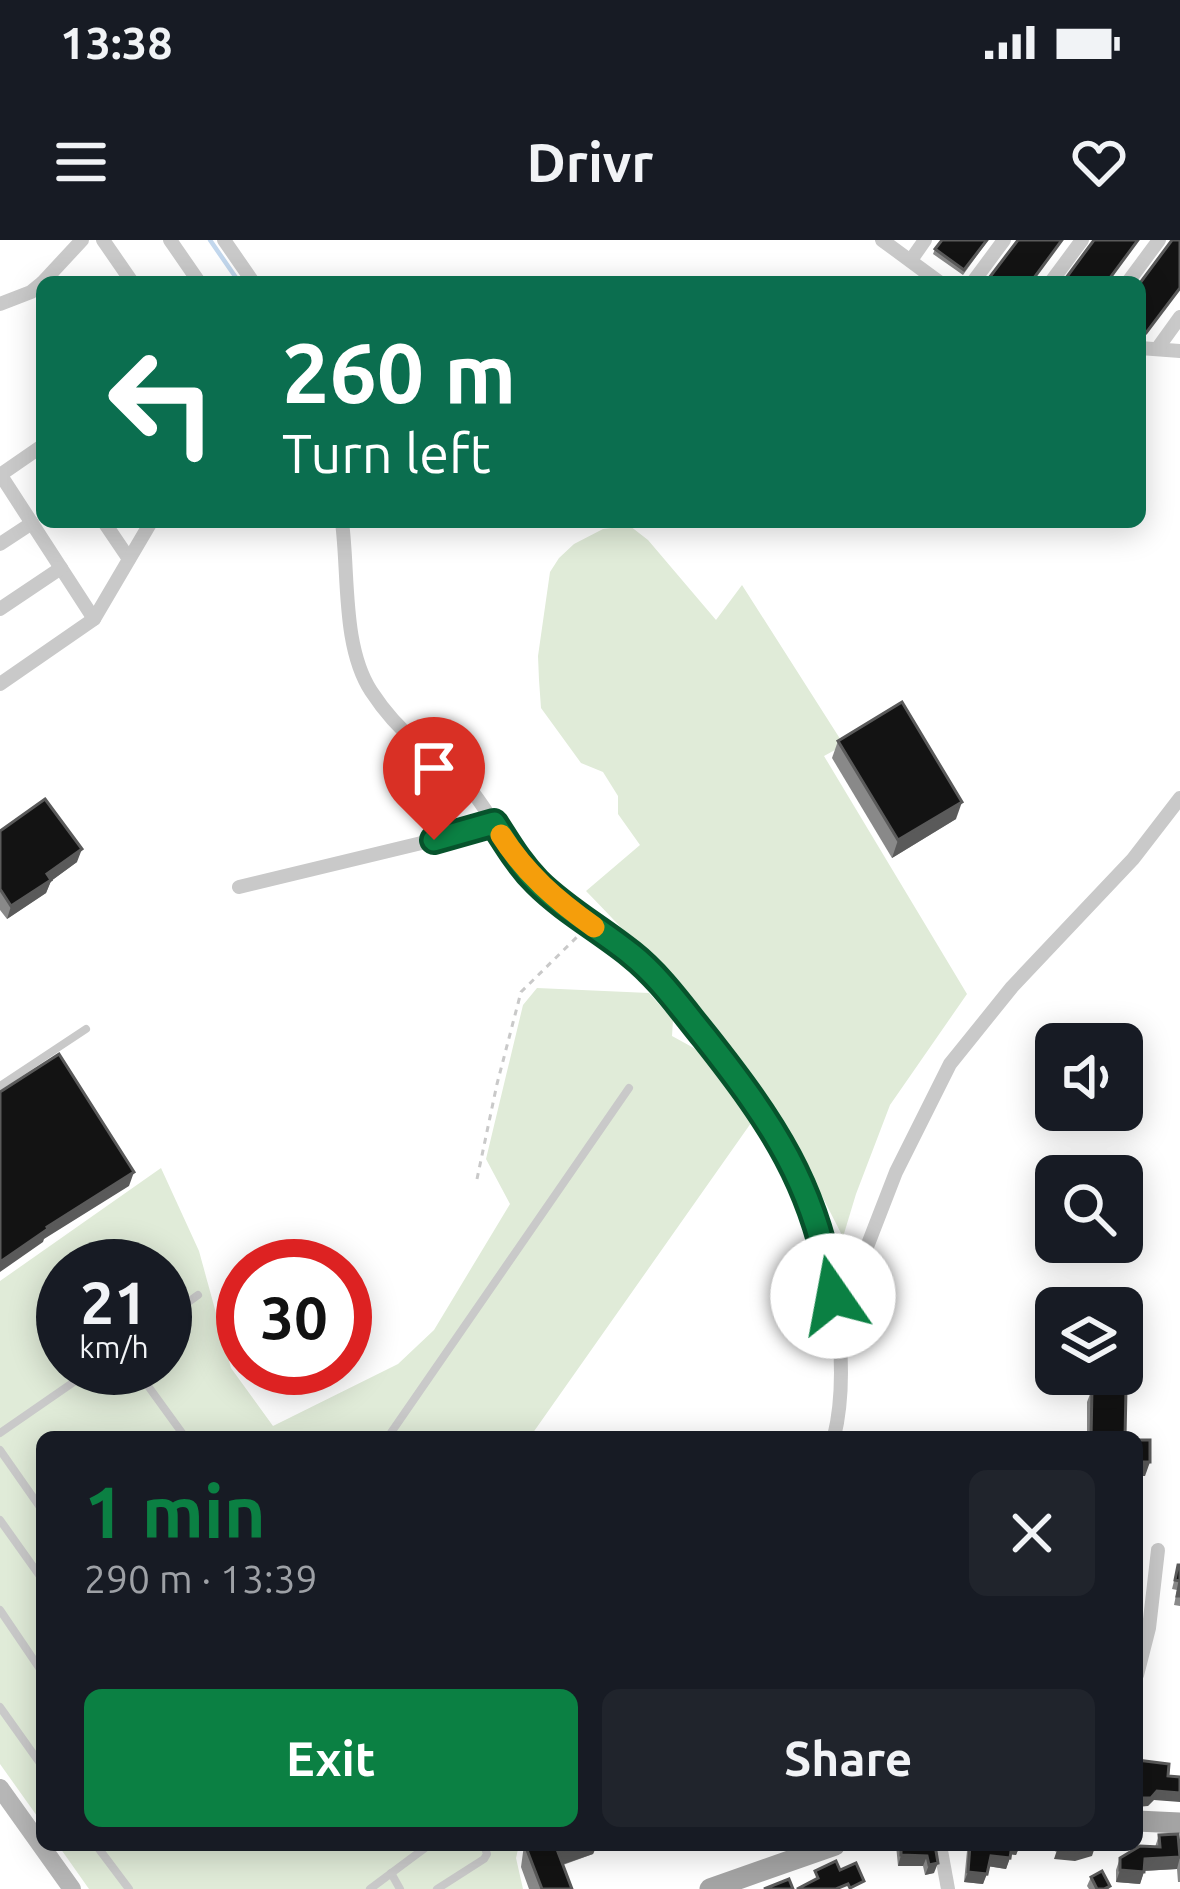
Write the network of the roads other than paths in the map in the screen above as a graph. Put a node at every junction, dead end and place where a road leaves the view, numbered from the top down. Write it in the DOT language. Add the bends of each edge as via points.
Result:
graph roads {
  1 [pos="82,240"];
  2 [pos="103,240"];
  3 [pos="170,240"];
  4 [pos="224,240"];
  5 [pos="882,240"];
  6 [pos="926,240"];
  7 [pos="1004,240"];
  8 [pos="1082,240"];
  9 [pos="1159,240"];
  10 [pos="910,260"];
  11 [pos="49,276"];
  12 [pos="128,276"];
  13 [pos="196,276"];
  14 [pos="250,276"];
  15 [pos="932,276"];
  16 [pos="977,276"];
  17 [pos="1056,276"];
  18 [pos="1132,276"];
  19 [pos="36,288"];
  20 [pos="0,304"];
  21 [pos="1180,317"];
  22 [pos="1146,349"];
  23 [pos="1157,350"];
  24 [pos="1180,351"];
  25 [pos="36,450"];
  26 [pos="0,475"];
  27 [pos="32,523"];
  28 [pos="108,528"];
  29 [pos="147,528"];
  30 [pos="343,528"];
  31 [pos="0,544"];
  32 [pos="129,559"];
  33 [pos="61,568"];
  34 [pos="0,609"];
  35 [pos="94,619"];
  36 [pos="0,684"];
  37 [pos="1180,799"];
  38 [pos="494,823"];
  39 [pos="239,887"];
  40 [pos="86,1029"];
  41 [pos="0,1086"];
  42 [pos="629,1088"];
  43 [pos="199,1295"];
  44 [pos="192,1300"];
  45 [pos="837,1323"];
  46 [pos="55,1395"];
  47 [pos="155,1395"];
  48 [pos="181,1431"];
  49 [pos="392,1431"];
  50 [pos="835,1431"];
  51 [pos="0,1433"];
  52 [pos="0,1450"];
  53 [pos="36,1501"];
  54 [pos="0,1520"];
  55 [pos="1157,1550"];
  56 [pos="36,1571"];
  57 [pos="0,1610"];
  58 [pos="1143,1652"];
  59 [pos="36,1663"];
  60 [pos="0,1707"];
  61 [pos="36,1758"];
  62 [pos="0,1788"];
  63 [pos="1143,1822"];
  64 [pos="1180,1823"];
  65 [pos="36,1838"];
  66 [pos="45,1851"];
  67 [pos="100,1851"];
  68 [pos="421,1851"];
  69 [pos="487,1851"];
  70 [pos="819,1851"];
  71 [pos="941,1851"];
  72 [pos="391,1873"];
  73 [pos="72,1889"];
  74 [pos="129,1889"];
  75 [pos="370,1889"];
  76 [pos="400,1889"];
  77 [pos="436,1889"];
  78 [pos="710,1889"];
  79 [pos="948,1889"];
  1 -- 11 [label="street"];
  2 -- 12 [label="street"];
  3 -- 13 [label="street"];
  4 -- 14 [label="street"];
  5 -- 10 [label="street"];
  6 -- 10 [label="street"];
  7 -- 16 [label="street"];
  8 -- 17 [label="street"];
  9 -- 18 [label="street"];
  10 -- 15 [label="street"];
  19 -- 20 [label="street"];
  21 -- 23 [label="street"];
  22 -- 23 [label="street"];
  23 -- 24 [label="street"];
  25 -- 26 [label="street"];
  26 -- 27 [label="street"];
  27 -- 31 [label="street"];
  27 -- 33 [label="street"];
  28 -- 32 [label="street"];
  29 -- 32 [label="street"];
  30 -- 38 [label="street" via="356,658 370,690 418,745 453,770"];
  32 -- 35 [label="street"];
  33 -- 34 [label="street"];
  33 -- 35 [label="street"];
  35 -- 36 [label="street"];
  37 -- 45 [label="street" via="950,1064 896,1172"];
  38 -- 39 [label="street"];
  38 -- 45 [label="street" via="536,881 634,956 735,1075 813,1210"];
  40 -- 41 [label="lane"];
  42 -- 49 [label="lane"];
  43 -- 44 [label="lane"];
  45 -- 50 [label="street"];
  46 -- 51 [label="lane"];
  47 -- 48 [label="lane"];
  52 -- 53 [label="lane"];
  54 -- 56 [label="lane"];
  55 -- 58 [label="street"];
  57 -- 59 [label="lane"];
  60 -- 61 [label="lane"];
  62 -- 65 [label="street"];
  63 -- 64 [label="main road"];
  66 -- 73 [label="street"];
  67 -- 74 [label="lane"];
  68 -- 72 [label="lane"];
  69 -- 77 [label="lane"];
  70 -- 78 [label="main road"];
  71 -- 79 [label="street"];
  72 -- 75 [label="lane"];
  72 -- 76 [label="lane"];
}
